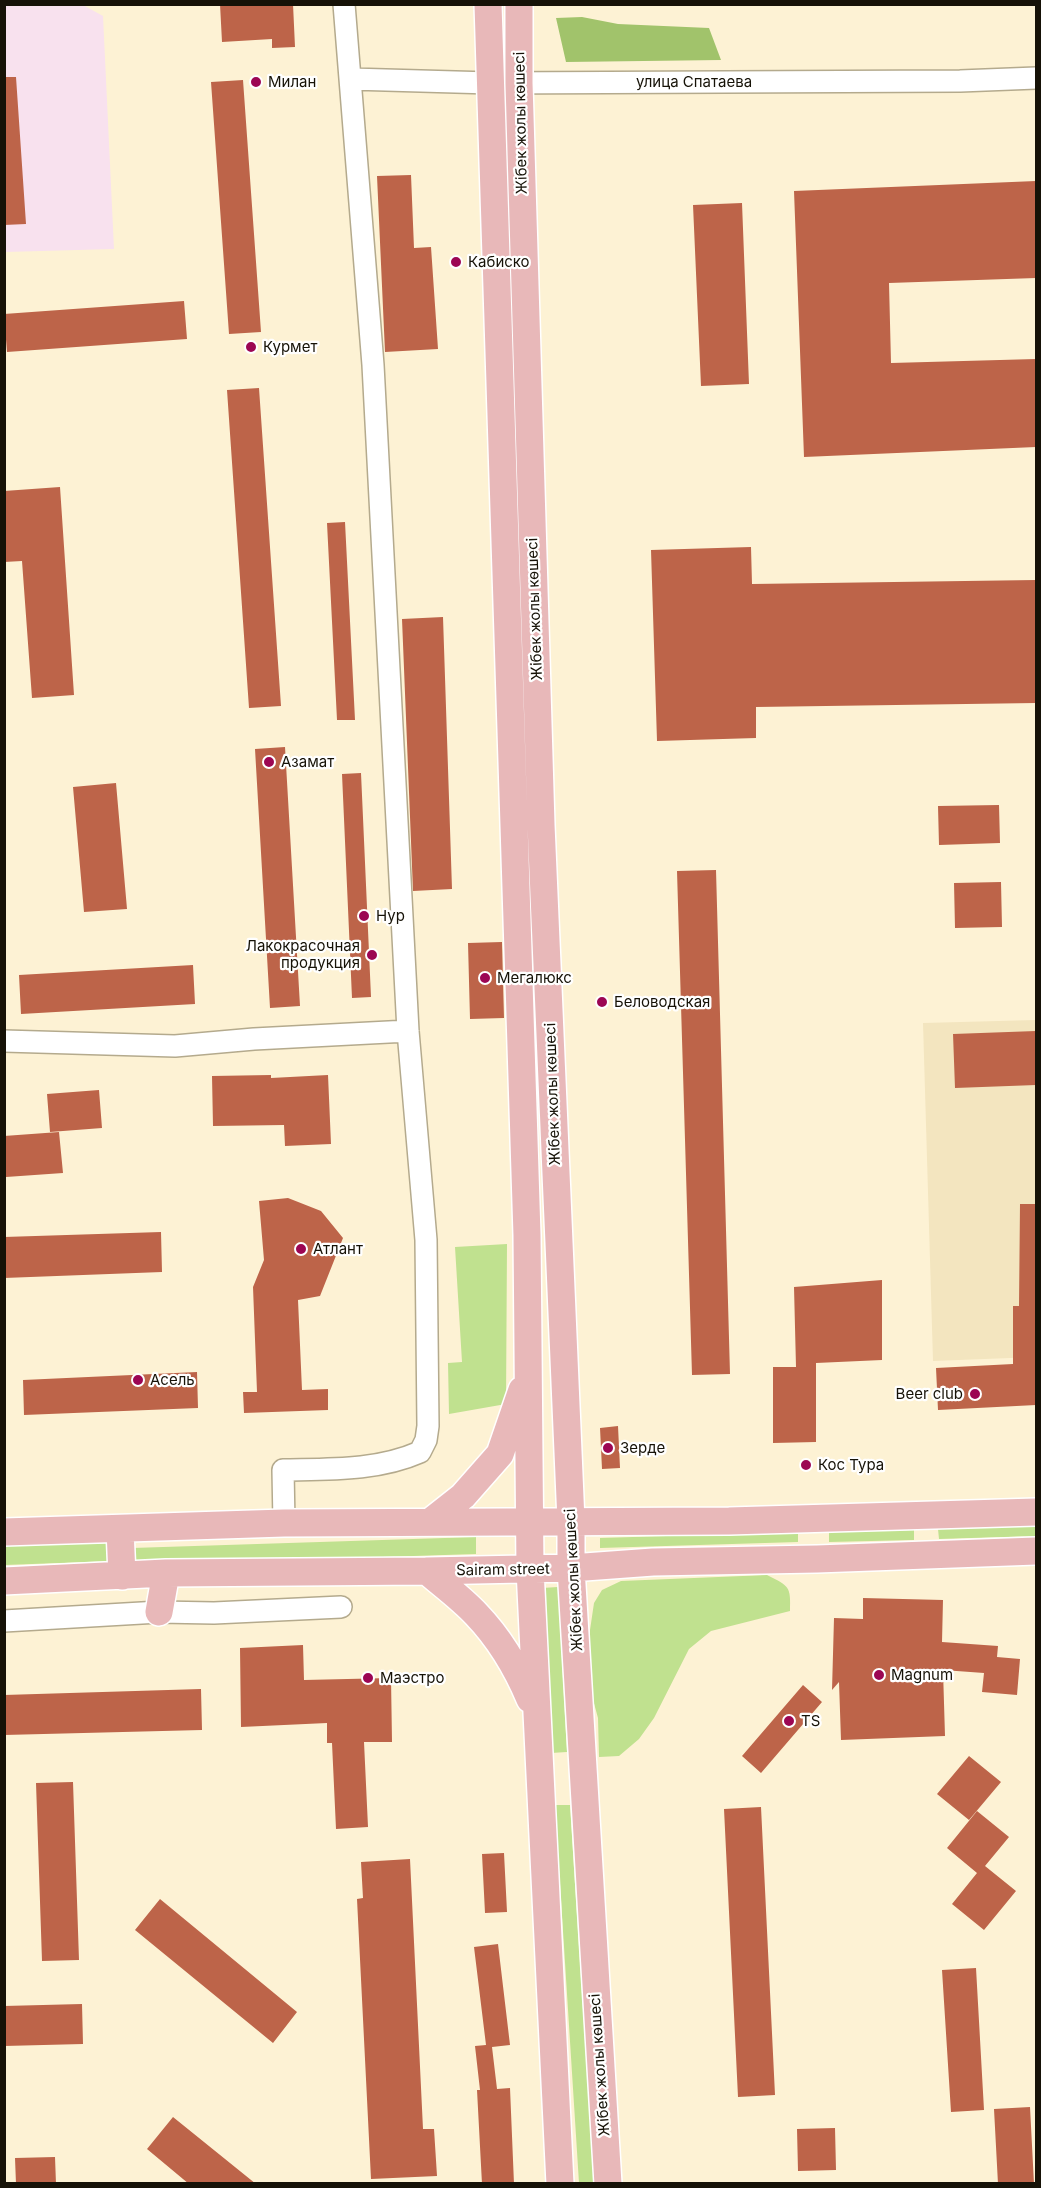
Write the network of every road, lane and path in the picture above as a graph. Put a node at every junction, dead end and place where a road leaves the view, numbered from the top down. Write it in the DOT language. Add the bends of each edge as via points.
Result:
graph roads {
  1 [pos="344,4"];
  2 [pos="488,4"];
  3 [pos="519,4"];
  4 [pos="1036,78"];
  5 [pos="351,79"];
  6 [pos="490,83"];
  7 [pos="519,83"];
  8 [pos="408,1031"];
  9 [pos="4,1041"];
  10 [pos="528,1372"];
  11 [pos="1036,1512"];
  12 [pos="814,1519"];
  13 [pos="530,1521"];
  14 [pos="571,1521"];
  15 [pos="430,1522"];
  16 [pos="284,1523"];
  17 [pos="120,1529"];
  18 [pos="4,1532"];
  19 [pos="1036,1551"];
  20 [pos="817,1559"];
  21 [pos="571,1568"];
  22 [pos="530,1569"];
  23 [pos="427,1571"];
  24 [pos="166,1573"];
  25 [pos="122,1576"];
  26 [pos="4,1581"];
  27 [pos="341,1607"];
  28 [pos="159,1612"];
  29 [pos="4,1621"];
  30 [pos="536,1711"];
  31 [pos="560,2184"];
  32 [pos="608,2184"];
  1 -- 5 [label="street"];
  2 -- 6 [label="main road, Жібек жолы көшесі"];
  3 -- 7 [label="main road, Жібек жолы көшесі"];
  4 -- 7 [label="street, улица Спатаева"];
  5 -- 6 [label="street, улица Спатаева"];
  5 -- 8 [label="street" via="373,377"];
  6 -- 7 [label="street, улица Спатаева"];
  6 -- 10 [label="main road, Жібек жолы көшесі" via="527,1223"];
  7 -- 14 [label="main road, Жібек жолы көшесі" via="541,825"];
  8 -- 9 [label="street" via="175,1046"];
  8 -- 16 [label="street" via="426,1240 426,1440 420,1452 404,1459 355,1468 283,1470"];
  10 -- 13 [label="main road, Жібек жолы көшесі"];
  10 -- 15 [label="main road" via="500,1454 463,1496"];
  11 -- 12 [label="main road"];
  12 -- 14 [label="main road"];
  12 -- 20 [label="main road"];
  13 -- 14 [label="main road"];
  13 -- 15 [label="main road"];
  13 -- 22 [label="main road, Жібек жолы көшесі"];
  14 -- 21 [label="main road, Жібек жолы көшесі"];
  15 -- 16 [label="main road"];
  16 -- 17 [label="main road"];
  17 -- 18 [label="main road"];
  17 -- 25 [label="main road"];
  19 -- 20 [label="main road, Sairam street"];
  20 -- 21 [label="main road, Sairam street"];
  21 -- 22 [label="main road, Sairam street"];
  21 -- 32 [label="main road, Жібек жолы көшесі"];
  22 -- 23 [label="main road, Sairam street"];
  22 -- 30 [label="main road, Жібек жолы көшесі"];
  23 -- 24 [label="main road, Sairam street"];
  23 -- 30 [label="main road" via="475,1612 498,1640"];
  24 -- 25 [label="main road, Sairam street"];
  24 -- 28 [label="main road"];
  25 -- 26 [label="main road, Sairam street"];
  27 -- 28 [label="street"];
  28 -- 29 [label="street"];
  30 -- 31 [label="main road, Жібек жолы көшесі"];
}
